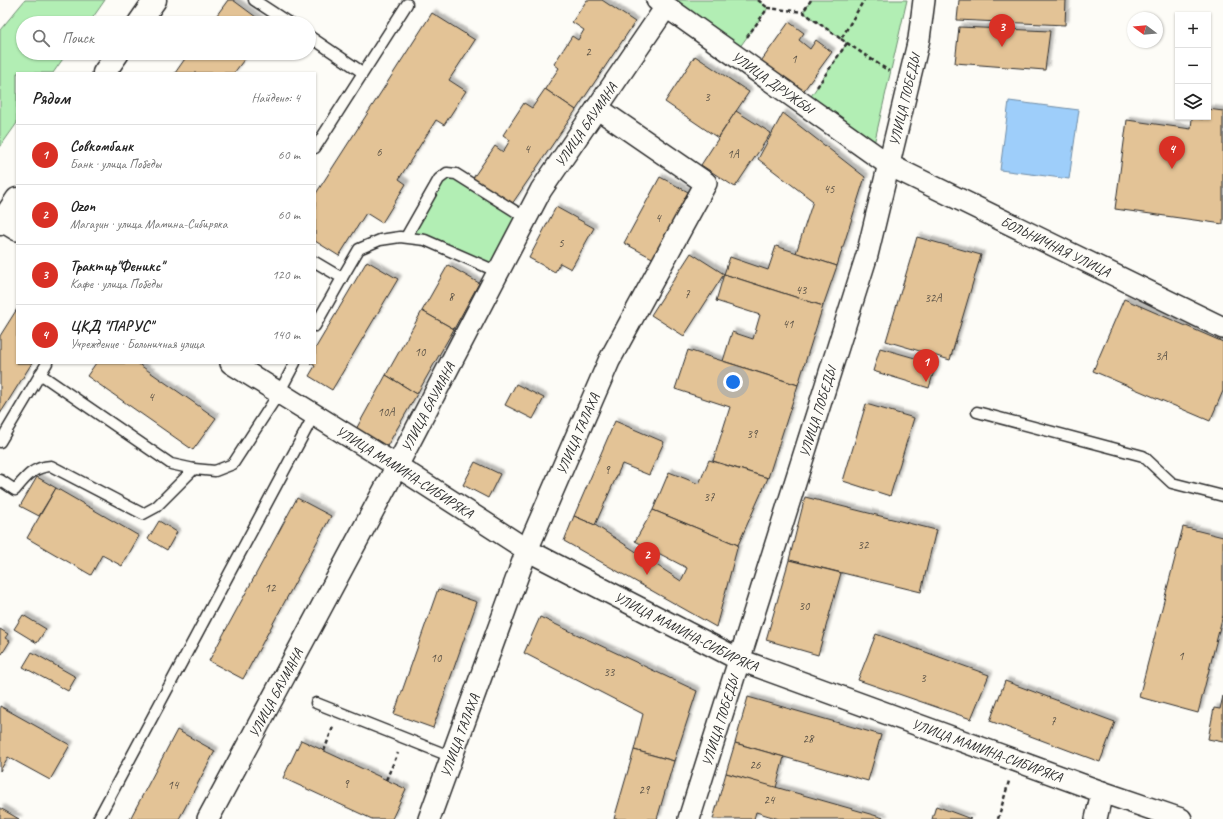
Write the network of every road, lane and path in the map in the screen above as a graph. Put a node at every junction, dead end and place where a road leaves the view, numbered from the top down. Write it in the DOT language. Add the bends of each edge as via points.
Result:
graph roads {
  1 [pos="155,0"];
  2 [pos="254,0"];
  3 [pos="758,0"];
  4 [pos="811,0"];
  5 [pos="864,0"];
  6 [pos="924,0"];
  7 [pos="406,4"];
  8 [pos="661,4"];
  9 [pos="768,8"];
  10 [pos="803,12"];
  11 [pos="144,16"];
  12 [pos="278,16"];
  13 [pos="841,39"];
  14 [pos="316,41"];
  15 [pos="847,43"];
  16 [pos="734,55"];
  17 [pos="113,60"];
  18 [pos="892,65"];
  19 [pos="105,72"];
  20 [pos="362,72"];
  21 [pos="805,105"];
  22 [pos="597,108"];
  23 [pos="316,146"];
  24 [pos="889,165"];
  25 [pos="16,201"];
  26 [pos="526,218"];
  27 [pos="5,224"];
  28 [pos="406,237"];
  29 [pos="316,263"];
  30 [pos="498,272"];
  31 [pos="342,278"];
  32 [pos="316,324"];
  33 [pos="1223,328"];
  34 [pos="45,364"];
  35 [pos="233,364"];
  36 [pos="294,364"];
  37 [pos="40,374"];
  38 [pos="278,393"];
  39 [pos="977,412"];
  40 [pos="314,415"];
  41 [pos="0,442"];
  42 [pos="397,466"];
  43 [pos="194,469"];
  44 [pos="0,480"];
  45 [pos="1223,496"];
  46 [pos="527,550"];
  47 [pos="740,660"];
  48 [pos="316,703"];
  49 [pos="339,712"];
  50 [pos="404,738"];
  51 [pos="324,751"];
  52 [pos="452,757"];
  53 [pos="1010,778"];
  54 [pos="386,780"];
  55 [pos="1102,792"];
  56 [pos="98,819"];
  57 [pos="208,819"];
  58 [pos="429,819"];
  59 [pos="689,819"];
  60 [pos="998,819"];
  61 [pos="1096,819"];
  62 [pos="1181,819"];
  1 -- 11 [label="main road"];
  2 -- 12 [label="lane"];
  3 -- 9 [label="path"];
  4 -- 10 [label="path"];
  5 -- 13 [label="path"];
  6 -- 24 [label="street, УЛИЦА ПОБЕДЫ" via="920,39"];
  7 -- 20 [label="lane"];
  8 -- 16 [label="street, УЛИЦА ДРУЖБЫ"];
  8 -- 22 [label="street, УЛИЦА БАУМАНА"];
  9 -- 10 [label="path"];
  9 -- 16 [label="path"];
  10 -- 13 [label="path"];
  13 -- 15 [label="path"];
  14 -- 20 [label="lane"];
  15 -- 18 [label="path" via="891,72"];
  15 -- 21 [label="path"];
  16 -- 21 [label="street, УЛИЦА ДРУЖБЫ"];
  17 -- 19 [label="main road"];
  20 -- 23 [label="lane"];
  21 -- 24 [label="street, УЛИЦА ДРУЖБЫ"];
  22 -- 26 [label="street, УЛИЦА БАУМАНА" via="541,190"];
  22 -- 46 [label="street, УЛИЦА ТАЛАХА" via="706,183 609,361"];
  24 -- 33 [label="street, БОЛЬНИЧНАЯ УЛИЦА"];
  24 -- 47 [label="street, УЛИЦА ПОБЕДЫ" via="867,255"];
  25 -- 27 [label="main road"];
  26 -- 28 [label="lane" via="456,174 447,173 438,179"];
  26 -- 30 [label="street, УЛИЦА БАУМАНА"];
  28 -- 30 [label="lane" via="425,240"];
  28 -- 31 [label="lane" via="380,240 359,249"];
  29 -- 31 [label="lane"];
  30 -- 42 [label="street, УЛИЦА БАУМАНА"];
  31 -- 32 [label="lane"];
  34 -- 37 [label="lane"];
  35 -- 38 [label="street, УЛИЦА МАМИНА-СИБИРЯКА"];
  36 -- 38 [label="lane"];
  37 -- 41 [label="lane"];
  37 -- 43 [label="lane" via="171,464"];
  38 -- 40 [label="street, УЛИЦА МАМИНА-СИБИРЯКА"];
  38 -- 43 [label="lane" via="233,464 215,470"];
  39 -- 45 [label="lane" via="1143,456 1172,483"];
  40 -- 42 [label="street, УЛИЦА МАМИНА-СИБИРЯКА"];
  40 -- 56 [label="lane"];
  42 -- 46 [label="street, УЛИЦА МАМИНА-СИБИРЯКА"];
  42 -- 57 [label="street, УЛИЦА БАУМАНА"];
  43 -- 44 [label="lane" via="156,507 143,514 51,466 28,473 15,490"];
  46 -- 47 [label="street, УЛИЦА МАМИНА-СИБИРЯКА"];
  46 -- 52 [label="street, УЛИЦА ТАЛАХА"];
  47 -- 55 [label="street, УЛИЦА МАМИНА-СИБИРЯКА"];
  47 -- 59 [label="street, УЛИЦА ПОБЕДЫ"];
  48 -- 49 [label="lane"];
  49 -- 50 [label="lane"];
  49 -- 51 [label="path"];
  50 -- 52 [label="lane"];
  50 -- 54 [label="path"];
  52 -- 58 [label="street, УЛИЦА ТАЛАХА"];
  53 -- 60 [label="path"];
  55 -- 61 [label="street"];
  55 -- 62 [label="street, УЛИЦА МАМИНА-СИБИРЯКА"];
}
